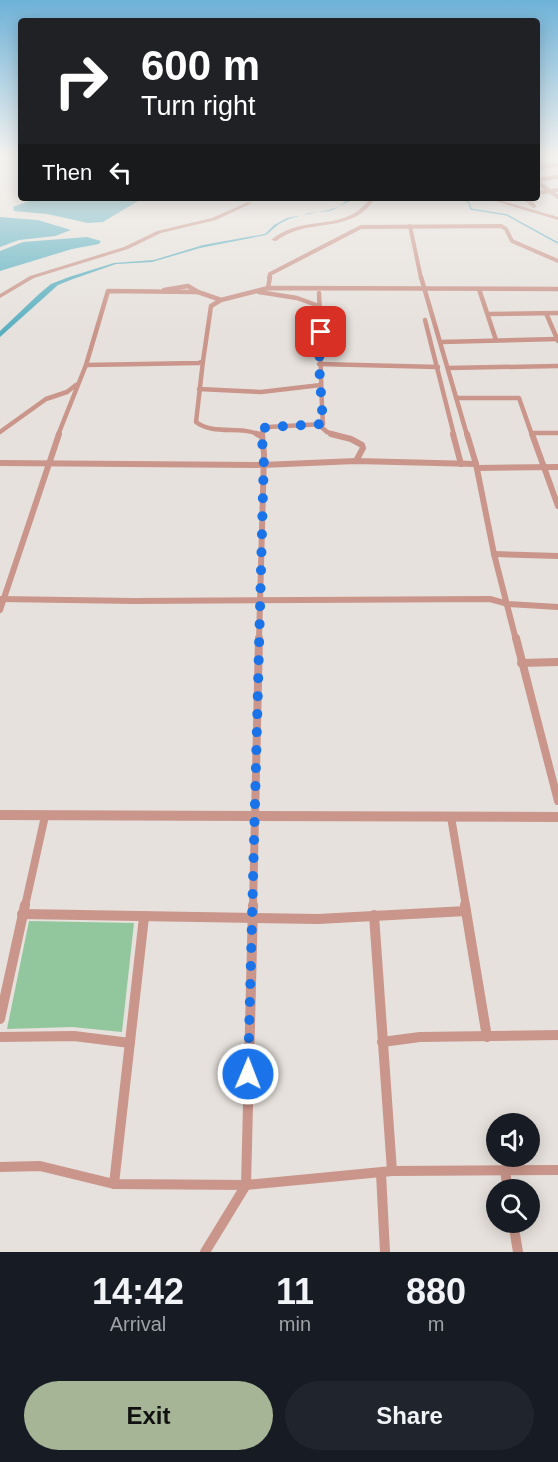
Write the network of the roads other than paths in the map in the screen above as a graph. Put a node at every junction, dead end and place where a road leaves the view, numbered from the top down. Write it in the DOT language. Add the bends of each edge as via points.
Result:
graph roads {
  1 [pos="223,214"];
  2 [pos="356,214"];
  3 [pos="542,214"];
  4 [pos="558,219"];
  5 [pos="410,226"];
  6 [pos="274,240"];
  7 [pos="558,261"];
  8 [pos="267,288"];
  9 [pos="423,288"];
  10 [pos="479,289"];
  11 [pos="558,289"];
  12 [pos="253,292"];
  13 [pos="319,293"];
  14 [pos="0,296"];
  15 [pos="221,300"];
  16 [pos="319,306"];
  17 [pos="546,313"];
  18 [pos="558,313"];
  19 [pos="489,314"];
  20 [pos="425,320"];
  21 [pos="496,340"];
  22 [pos="558,340"];
  23 [pos="441,342"];
  24 [pos="203,362"];
  25 [pos="319,364"];
  26 [pos="86,365"];
  27 [pos="558,366"];
  28 [pos="438,367"];
  29 [pos="448,368"];
  30 [pos="78,384"];
  31 [pos="321,385"];
  32 [pos="199,389"];
  33 [pos="456,398"];
  34 [pos="318,424"];
  35 [pos="0,432"];
  36 [pos="532,433"];
  37 [pos="558,433"];
  38 [pos="261,436"];
  39 [pos="356,461"];
  40 [pos="48,462"];
  41 [pos="0,463"];
  42 [pos="461,464"];
  43 [pos="262,465"];
  44 [pos="476,466"];
  45 [pos="558,467"];
  46 [pos="545,468"];
  47 [pos="558,506"];
  48 [pos="494,554"];
  49 [pos="558,556"];
  50 [pos="2,599"];
  51 [pos="260,601"];
  52 [pos="508,604"];
  53 [pos="558,607"];
  54 [pos="0,610"];
  55 [pos="558,662"];
  56 [pos="521,663"];
  57 [pos="558,801"];
  58 [pos="0,815"];
  59 [pos="45,816"];
  60 [pos="254,816"];
  61 [pos="451,817"];
  62 [pos="558,817"];
  63 [pos="466,911"];
  64 [pos="22,914"];
  65 [pos="374,915"];
  66 [pos="144,916"];
  67 [pos="251,918"];
  68 [pos="0,1019"];
  69 [pos="558,1035"];
  70 [pos="0,1037"];
  71 [pos="487,1037"];
  72 [pos="382,1042"];
  73 [pos="130,1043"];
  74 [pos="0,1167"];
  75 [pos="558,1170"];
  76 [pos="505,1171"];
  77 [pos="387,1172"];
  78 [pos="506,1179"];
  79 [pos="114,1184"];
  80 [pos="246,1185"];
  81 [pos="515,1233"];
  82 [pos="205,1252"];
  83 [pos="386,1252"];
  84 [pos="518,1252"];
  1 -- 14 [label="street" via="159,232 126,248 32,277"];
  2 -- 6 [label="street" via="327,224 307,224"];
  3 -- 4 [label="street"];
  5 -- 7 [label="street" via="501,226 512,241"];
  5 -- 8 [label="street" via="361,227 270,274"];
  5 -- 9 [label="street"];
  8 -- 9 [label="street"];
  8 -- 12 [label="street"];
  9 -- 10 [label="street"];
  9 -- 23 [label="street"];
  10 -- 11 [label="street"];
  10 -- 19 [label="street"];
  12 -- 15 [label="street"];
  12 -- 16 [label="street" via="297,298"];
  13 -- 16 [label="street"];
  15 -- 24 [label="street" via="211,306"];
  15 -- 26 [label="street" via="198,292 108,291"];
  16 -- 25 [label="street"];
  17 -- 18 [label="street"];
  17 -- 19 [label="street"];
  17 -- 22 [label="street"];
  19 -- 21 [label="street"];
  20 -- 28 [label="street"];
  21 -- 22 [label="street"];
  21 -- 23 [label="street"];
  23 -- 29 [label="street"];
  24 -- 26 [label="street"];
  24 -- 32 [label="street"];
  25 -- 28 [label="street"];
  25 -- 31 [label="street"];
  26 -- 30 [label="street"];
  27 -- 29 [label="street"];
  28 -- 42 [label="street"];
  29 -- 33 [label="street"];
  30 -- 35 [label="street" via="46,399"];
  30 -- 40 [label="street"];
  31 -- 32 [label="street" via="261,392"];
  31 -- 34 [label="street" via="323,424"];
  32 -- 38 [label="street" via="196,422 201,427 245,429"];
  33 -- 36 [label="street" via="519,398"];
  33 -- 44 [label="street"];
  34 -- 38 [label="street" via="268,427"];
  34 -- 39 [label="street" via="329,434 362,445"];
  36 -- 37 [label="street"];
  36 -- 46 [label="street"];
  38 -- 43 [label="street"];
  39 -- 42 [label="street"];
  39 -- 43 [label="street"];
  40 -- 41 [label="street"];
  40 -- 43 [label="street"];
  40 -- 50 [label="street"];
  42 -- 44 [label="street"];
  43 -- 51 [label="street"];
  44 -- 46 [label="street"];
  44 -- 48 [label="street"];
  45 -- 46 [label="street"];
  46 -- 47 [label="street"];
  48 -- 49 [label="street"];
  48 -- 52 [label="street"];
  50 -- 51 [label="street"];
  50 -- 54 [label="street"];
  51 -- 52 [label="street" via="490,600"];
  51 -- 60 [label="street"];
  52 -- 53 [label="street"];
  52 -- 56 [label="street"];
  55 -- 56 [label="street"];
  56 -- 57 [label="street"];
  58 -- 59 [label="street"];
  59 -- 60 [label="street"];
  59 -- 64 [label="street"];
  60 -- 61 [label="street"];
  60 -- 67 [label="street"];
  61 -- 62 [label="street"];
  61 -- 63 [label="street"];
  63 -- 65 [label="street"];
  63 -- 71 [label="street"];
  64 -- 66 [label="street"];
  64 -- 68 [label="street"];
  65 -- 67 [label="street"];
  65 -- 72 [label="street"];
  66 -- 67 [label="street"];
  66 -- 73 [label="street"];
  67 -- 80 [label="street"];
  69 -- 71 [label="street"];
  70 -- 73 [label="street" via="74,1036"];
  71 -- 72 [label="street" via="420,1037"];
  72 -- 77 [label="street"];
  73 -- 79 [label="street"];
  74 -- 79 [label="street" via="40,1166"];
  75 -- 76 [label="street"];
  76 -- 77 [label="street"];
  76 -- 78 [label="street"];
  77 -- 80 [label="street"];
  77 -- 83 [label="street"];
  79 -- 80 [label="street"];
  80 -- 82 [label="street"];
  81 -- 84 [label="street"];
}
